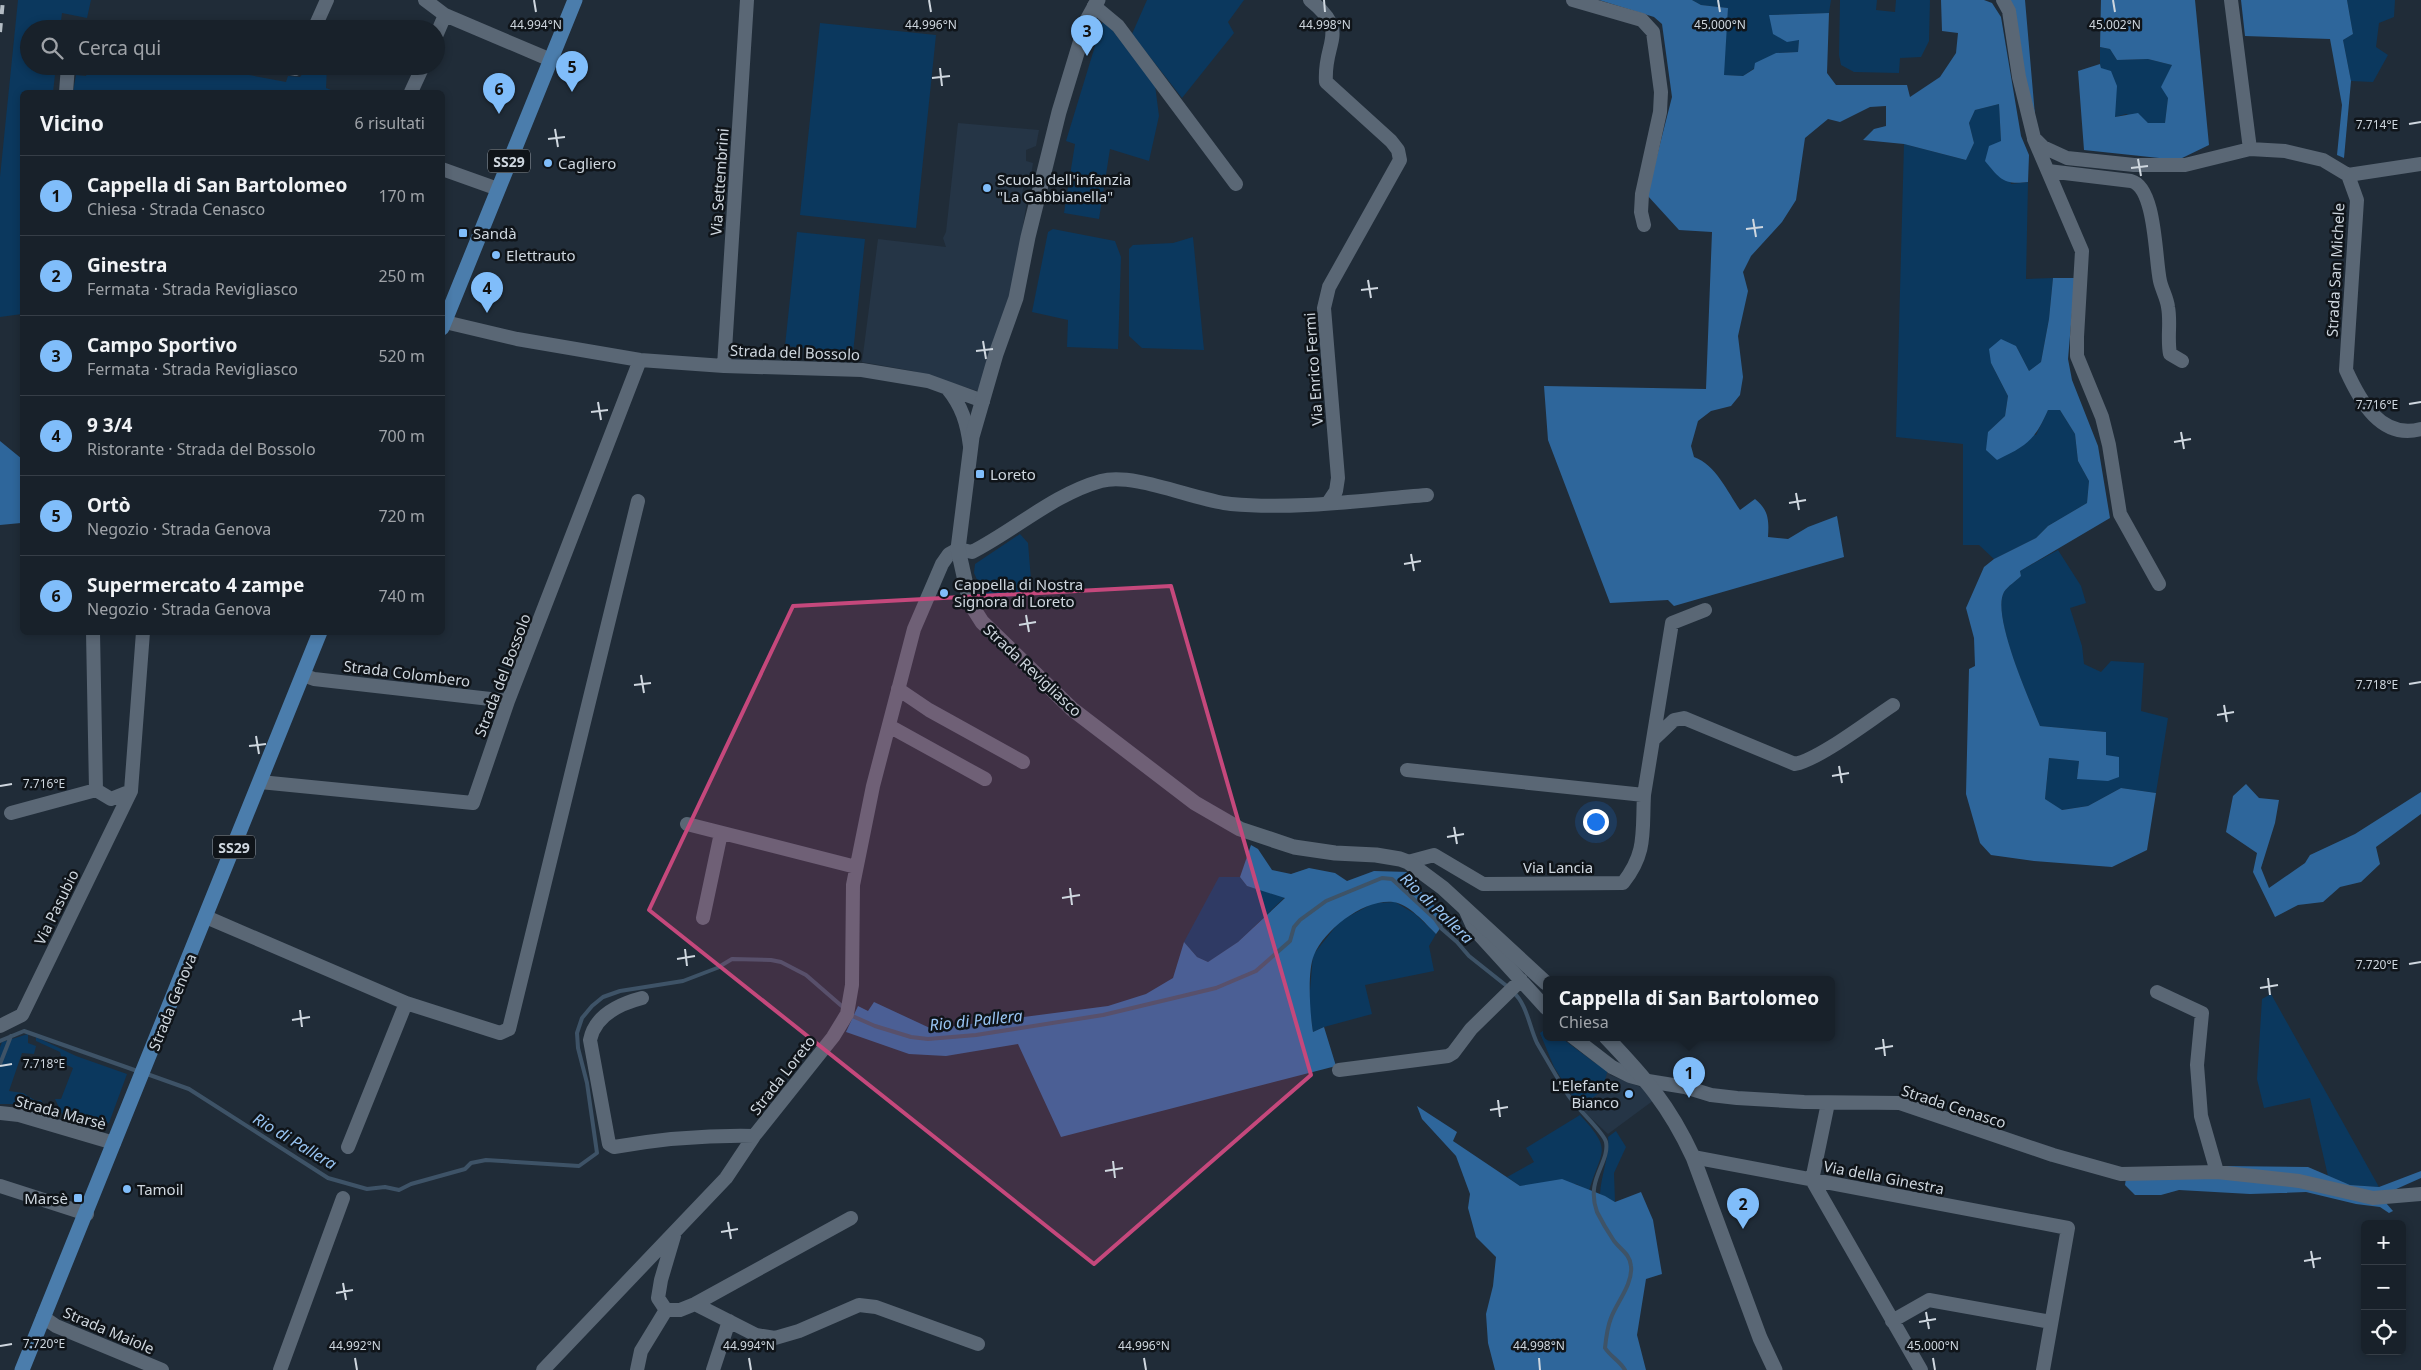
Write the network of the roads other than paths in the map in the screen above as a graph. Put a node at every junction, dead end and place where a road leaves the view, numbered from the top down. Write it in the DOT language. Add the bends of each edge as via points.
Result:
graph roads {
  1 [pos="327,0"];
  2 [pos="425,0"];
  3 [pos="575,0"];
  4 [pos="747,0"];
  5 [pos="1310,0"];
  6 [pos="1573,0"];
  7 [pos="2003,0"];
  8 [pos="2231,0"];
  9 [pos="1096,3"];
  10 [pos="445,15"];
  11 [pos="318,20"];
  12 [pos="443,20"];
  13 [pos="551,60"];
  14 [pos="67,75"];
  15 [pos="419,75"];
  16 [pos="66,90"];
  17 [pos="412,90"];
  18 [pos="2034,138"];
  19 [pos="2250,149"];
  20 [pos="2421,164"];
  21 [pos="445,170"];
  22 [pos="2048,171"];
  23 [pos="2348,176"];
  24 [pos="1236,184"];
  25 [pos="498,188"];
  26 [pos="1644,225"];
  27 [pos="445,322"];
  28 [pos="445,325"];
  29 [pos="640,360"];
  30 [pos="2182,361"];
  31 [pos="724,366"];
  32 [pos="946,388"];
  33 [pos="983,401"];
  34 [pos="2421,429"];
  35 [pos="971,448"];
  36 [pos="1427,495"];
  37 [pos="638,501"];
  38 [pos="1328,503"];
  39 [pos="958,549"];
  40 [pos="2159,584"];
  41 [pos="1705,610"];
  42 [pos="93,635"];
  43 [pos="143,635"];
  44 [pos="319,635"];
  45 [pos="303,675"];
  46 [pos="898,689"];
  47 [pos="508,701"];
  48 [pos="1893,705"];
  49 [pos="889,726"];
  50 [pos="1655,738"];
  51 [pos="1023,762"];
  52 [pos="1407,770"];
  53 [pos="985,780"];
  54 [pos="260,782"];
  55 [pos="96,790"];
  56 [pos="131,791"];
  57 [pos="1644,795"];
  58 [pos="11,813"];
  59 [pos="686,824"];
  60 [pos="721,833"];
  61 [pos="1408,862"];
  62 [pos="856,867"];
  63 [pos="1464,908"];
  64 [pos="206,917"];
  65 [pos="703,918"];
  66 [pos="1543,980"];
  67 [pos="1514,986"];
  68 [pos="2157,992"];
  69 [pos="642,998"];
  70 [pos="406,1003"];
  71 [pos="1543,1006"];
  72 [pos="0,1026"];
  73 [pos="1578,1041"];
  74 [pos="1610,1041"];
  75 [pos="1339,1070"];
  76 [pos="1648,1081"];
  77 [pos="1828,1103"];
  78 [pos="0,1113"];
  79 [pos="754,1136"];
  80 [pos="114,1144"];
  81 [pos="348,1147"];
  82 [pos="1693,1157"];
  83 [pos="2217,1172"];
  84 [pos="1812,1180"];
  85 [pos="2421,1183"];
  86 [pos="0,1186"];
  87 [pos="2421,1194"];
  88 [pos="2399,1195"];
  89 [pos="343,1198"];
  90 [pos="87,1214"];
  91 [pos="850,1218"];
  92 [pos="675,1232"];
  93 [pos="695,1304"];
  94 [pos="666,1310"];
  95 [pos="43,1317"];
  96 [pos="729,1321"];
  97 [pos="1892,1321"];
  98 [pos="2051,1322"];
  99 [pos="978,1344"];
  100 [pos="22,1370"];
  101 [pos="162,1370"];
  102 [pos="280,1370"];
  103 [pos="543,1370"];
  104 [pos="637,1370"];
  105 [pos="713,1370"];
  106 [pos="1775,1370"];
  107 [pos="1920,1370"];
  108 [pos="2043,1370"];
  1 -- 11 [label="street"];
  2 -- 10 [label="street"];
  3 -- 13 [label="main road, SS29"];
  4 -- 31 [label="street, Via Settembrini"];
  5 -- 38 [label="street, Via Enrico Fermi" via="1326,13 1332,26 1326,82 1391,141 1400,160 1329,287 1326,298 1324,308 1338,478 1336,491"];
  6 -- 26 [label="street" via="1642,20 1653,32 1661,92 1660,112 1642,194"];
  7 -- 18 [label="street" via="2009,11 2019,77"];
  8 -- 19 [label="street"];
  9 -- 24 [label="street" via="1118,26"];
  9 -- 33 [label="street, Strada Revigliasco" via="1087,20 1059,112 1016,298"];
  10 -- 12 [label="street"];
  10 -- 13 [label="street"];
  13 -- 25 [label="main road, SS29"];
  14 -- 16 [label="street"];
  15 -- 17 [label="street"];
  18 -- 19 [label="street" via="2043,147 2067,158 2134,165 2185,165"];
  18 -- 22 [label="street"];
  19 -- 23 [label="street" via="2285,151 2323,160"];
  20 -- 23 [label="street"];
  21 -- 25 [label="street"];
  22 -- 30 [label="street" via="2131,181 2143,190 2150,210 2160,280 2168,307 2170,354"];
  22 -- 40 [label="street" via="2082,251 2076,337 2078,356 2102,417 2120,514"];
  23 -- 34 [label="street, Strada San Michele" via="2357,200 2346,370 2356,392 2376,420 2408,433"];
  25 -- 27 [label="main road, SS29"];
  28 -- 29 [label="street, Strada del Bossolo"];
  29 -- 31 [label="street, Strada del Bossolo"];
  29 -- 47 [label="street, Strada del Bossolo"];
  31 -- 32 [label="street, Strada del Bossolo" via="862,370 916,378"];
  32 -- 33 [label="street, Strada del Bossolo"];
  32 -- 35 [label="street" via="964,416"];
  33 -- 35 [label="street, Strada Revigliasco"];
  35 -- 39 [label="street, Strada Revigliasco"];
  36 -- 38 [label="street"];
  37 -- 70 [label="street" via="508,1029 500,1033"];
  38 -- 39 [label="street" via="1230,504 1124,480 1103,481 1075,490 972,552"];
  39 -- 46 [label="street, Strada Loreto" via="949,554 942,564 914,629"];
  39 -- 61 [label="street, Strada Revigliasco" via="970,603 982,622 1072,709 1195,803 1240,829 1294,847 1376,855"];
  41 -- 50 [label="street, Via Lancia" via="1672,623"];
  42 -- 55 [label="street"];
  43 -- 56 [label="street, Via Pasubio"];
  44 -- 45 [label="main road, Strada Genova / SS29"];
  45 -- 47 [label="street, Strada Colombero" via="314,679"];
  45 -- 54 [label="main road, Strada Genova / SS29"];
  46 -- 49 [label="street, Strada Loreto"];
  46 -- 51 [label="street" via="929,710"];
  47 -- 54 [label="street, Strada del Bossolo" via="473,804"];
  48 -- 50 [label="street" via="1796,764 1684,718 1674,720"];
  49 -- 53 [label="street"];
  49 -- 62 [label="street, Strada Loreto"];
  50 -- 57 [label="street, Via Lancia"];
  52 -- 57 [label="street"];
  54 -- 64 [label="main road, Strada Genova / SS29"];
  55 -- 56 [label="street" via="111,799"];
  55 -- 58 [label="street"];
  56 -- 72 [label="street, Via Pasubio" via="22,1015"];
  57 -- 61 [label="street, Via Lancia" via="1642,852 1623,883 1483,884 1434,855"];
  59 -- 60 [label="street"];
  60 -- 62 [label="street"];
  60 -- 65 [label="street"];
  61 -- 63 [label="street, Strada Revigliasco"];
  62 -- 79 [label="street, Strada Loreto" via="852,984 846,1014 801,1080"];
  63 -- 66 [label="street, Strada Revigliasco"];
  63 -- 67 [label="street, Strada Revigliasco" via="1474,929"];
  64 -- 70 [label="street"];
  64 -- 80 [label="main road, Strada Genova / SS29"];
  67 -- 71 [label="street, Strada Revigliasco"];
  67 -- 75 [label="street" via="1448,1056"];
  68 -- 83 [label="street" via="2202,1013 2197,1065 2202,1116"];
  69 -- 79 [label="street" via="613,1010 598,1020 592,1030 590,1040 609,1144 614,1147 706,1135"];
  70 -- 81 [label="street"];
  73 -- 76 [label="street" via="1612,1067"];
  74 -- 76 [label="street"];
  76 -- 77 [label="street, Strada Cenasco" via="1711,1095"];
  76 -- 82 [label="street" via="1682,1132"];
  77 -- 83 [label="street, Strada Cenasco" via="1900,1103 2053,1155 2121,1174"];
  77 -- 84 [label="street"];
  78 -- 80 [label="street, Strada Marsè" via="19,1115"];
  79 -- 92 [label="street, Strada Loreto" via="726,1178"];
  80 -- 90 [label="main road, Strada Genova / SS29"];
  82 -- 84 [label="street, Via della Ginestra"];
  82 -- 106 [label="street" via="1760,1338"];
  83 -- 88 [label="street, Strada Cenasco" via="2299,1181 2373,1198"];
  84 -- 97 [label="street"];
  84 -- 98 [label="street, Via della Ginestra" via="2068,1228"];
  85 -- 88 [label="street"];
  86 -- 90 [label="street"];
  87 -- 88 [label="street, Strada Cenasco"];
  89 -- 102 [label="street"];
  90 -- 95 [label="main road, Strada Genova / SS29"];
  91 -- 93 [label="street"];
  92 -- 94 [label="street" via="658,1298"];
  92 -- 103 [label="street, Strada Loreto"];
  93 -- 94 [label="street" via="680,1310"];
  93 -- 96 [label="street"];
  94 -- 104 [label="street" via="641,1351"];
  95 -- 100 [label="main road, Strada Genova / SS29"];
  95 -- 101 [label="street, Strada Maiole" via="56,1326"];
  96 -- 99 [label="street" via="756,1335 775,1338 859,1305 876,1307"];
  96 -- 105 [label="street"];
  97 -- 98 [label="street" via="1929,1300"];
  97 -- 107 [label="street"];
  98 -- 108 [label="street"];
}
